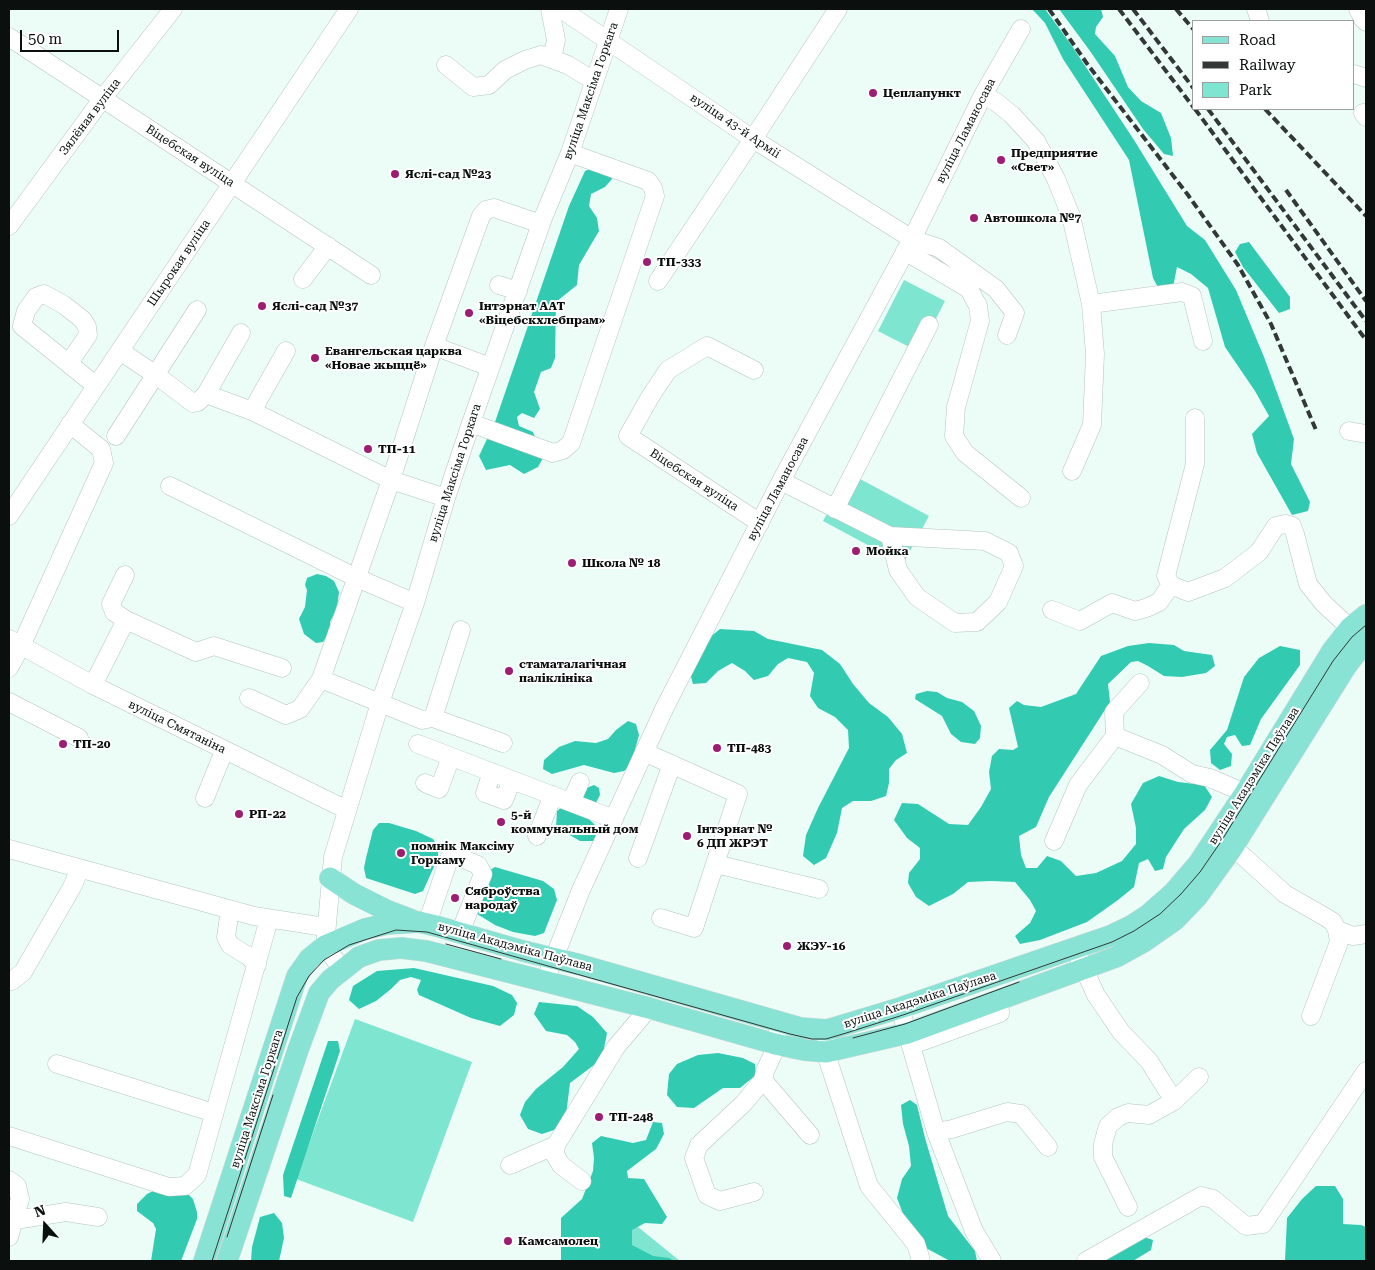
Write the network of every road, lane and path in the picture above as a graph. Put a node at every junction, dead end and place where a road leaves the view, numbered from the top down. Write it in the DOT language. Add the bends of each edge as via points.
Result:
graph roads {
  1 [pos="172,9"];
  2 [pos="349,9"];
  3 [pos="550,9"];
  4 [pos="561,9"];
  5 [pos="619,9"];
  6 [pos="838,9"];
  7 [pos="1358,9"];
  8 [pos="1366,22"];
  9 [pos="1021,29"];
  10 [pos="9,38"];
  11 [pos="609,40"];
  12 [pos="552,59"];
  13 [pos="446,65"];
  14 [pos="594,81"];
  15 [pos="983,95"];
  16 [pos="103,98"];
  17 [pos="753,139"];
  18 [pos="570,153"];
  19 [pos="233,184"];
  20 [pos="541,224"];
  21 [pos="9,226"];
  22 [pos="908,245"];
  23 [pos="328,246"];
  24 [pos="371,274"];
  25 [pos="303,279"];
  26 [pos="658,281"];
  27 [pos="499,284"];
  28 [pos="518,291"];
  29 [pos="1091,304"];
  30 [pos="197,310"];
  31 [pos="929,324"];
  32 [pos="241,333"];
  33 [pos="1007,335"];
  34 [pos="1203,341"];
  35 [pos="434,346"];
  36 [pos="120,351"];
  37 [pos="286,351"];
  38 [pos="69,362"];
  39 [pos="490,367"];
  40 [pos="754,370"];
  41 [pos="156,375"];
  42 [pos="95,386"];
  43 [pos="206,394"];
  44 [pos="252,410"];
  45 [pos="1195,418"];
  46 [pos="70,424"];
  47 [pos="471,424"];
  48 [pos="1348,431"];
  49 [pos="1366,434"];
  50 [pos="116,436"];
  51 [pos="1072,471"];
  52 [pos="391,480"];
  53 [pos="781,481"];
  54 [pos="170,486"];
  55 [pos="446,498"];
  56 [pos="1021,498"];
  57 [pos="835,509"];
  58 [pos="9,516"];
  59 [pos="760,523"];
  60 [pos="890,536"];
  61 [pos="125,576"];
  62 [pos="357,578"];
  63 [pos="1171,585"];
  64 [pos="415,603"];
  65 [pos="1052,610"];
  66 [pos="126,620"];
  67 [pos="1361,628"];
  68 [pos="461,630"];
  69 [pos="15,642"];
  70 [pos="9,668"];
  71 [pos="282,668"];
  72 [pos="321,680"];
  73 [pos="1140,683"];
  74 [pos="93,685"];
  75 [pos="249,698"];
  76 [pos="9,702"];
  77 [pos="380,703"];
  78 [pos="433,718"];
  79 [pos="1114,736"];
  80 [pos="79,738"];
  81 [pos="503,743"];
  82 [pos="418,744"];
  83 [pos="224,750"];
  84 [pos="644,752"];
  85 [pos="451,757"];
  86 [pos="672,764"];
  87 [pos="580,782"];
  88 [pos="425,783"];
  89 [pos="553,796"];
  90 [pos="205,798"];
  91 [pos="1253,798"];
  92 [pos="571,802"];
  93 [pos="347,810"];
  94 [pos="614,819"];
  95 [pos="537,836"];
  96 [pos="1054,841"];
  97 [pos="1225,841"];
  98 [pos="9,849"];
  99 [pos="638,858"];
  100 [pos="716,864"];
  101 [pos="80,869"];
  102 [pos="330,878"];
  103 [pos="819,889"];
  104 [pos="230,910"];
  105 [pos="661,918"];
  106 [pos="269,919"];
  107 [pos="423,923"];
  108 [pos="1337,930"];
  109 [pos="460,932"];
  110 [pos="1366,934"];
  111 [pos="325,936"];
  112 [pos="1076,948"];
  113 [pos="554,959"];
  114 [pos="257,965"];
  115 [pos="342,969"];
  116 [pos="1084,969"];
  117 [pos="9,981"];
  118 [pos="545,981"];
  119 [pos="319,993"];
  120 [pos="649,1008"];
  121 [pos="900,1008"];
  122 [pos="1311,1016"];
  123 [pos="781,1022"];
  124 [pos="827,1030"];
  125 [pos="910,1039"];
  126 [pos="775,1044"];
  127 [pos="826,1052"];
  128 [pos="57,1064"];
  129 [pos="1366,1071"];
  130 [pos="1199,1077"];
  131 [pos="762,1080"];
  132 [pos="1174,1101"];
  133 [pos="214,1113"];
  134 [pos="936,1132"];
  135 [pos="810,1135"];
  136 [pos="9,1136"];
  137 [pos="556,1144"];
  138 [pos="1048,1147"];
  139 [pos="510,1165"];
  140 [pos="9,1180"];
  141 [pos="582,1181"];
  142 [pos="754,1192"];
  143 [pos="1128,1207"];
  144 [pos="98,1217"];
  145 [pos="15,1220"];
  146 [pos="9,1237"];
  147 [pos="204,1261"];
  148 [pos="227,1261"];
  149 [pos="920,1261"];
  150 [pos="992,1261"];
  151 [pos="1086,1261"];
  1 -- 16 [label="street, Зялёная вуліца"];
  2 -- 19 [label="street, Шырокая вуліца"];
  3 -- 12 [label="street" via="556,40"];
  4 -- 11 [label="street, вуліца 43-й Арміі"];
  5 -- 11 [label="street, вуліца Максіма Горкага"];
  6 -- 17 [label="street"];
  7 -- 8 [label="street"];
  9 -- 15 [label="street, вуліца Ламаносава"];
  10 -- 16 [label="street, Віцебская вуліца"];
  11 -- 14 [label="street, вуліца Максіма Горкага"];
  11 -- 17 [label="street, вуліца 43-й Арміі"];
  12 -- 13 [label="street" via="541,55 525,60 505,70 489,85 473,87"];
  12 -- 14 [label="street" via="568,64"];
  14 -- 18 [label="street, вуліца Максіма Горкага"];
  15 -- 22 [label="street, вуліца Ламаносава"];
  15 -- 29 [label="street" via="1012,115 1036,141 1056,179 1071,216"];
  16 -- 19 [label="street, Віцебская вуліца"];
  16 -- 21 [label="street, Зялёная вуліца"];
  17 -- 22 [label="street, вуліца 43-й Арміі"];
  17 -- 26 [label="street"];
  18 -- 20 [label="street, вуліца Максіма Горкага"];
  18 -- 47 [label="street" via="648,181 654,196 571,443 553,453"];
  19 -- 23 [label="street, Віцебская вуліца"];
  19 -- 36 [label="street, Шырокая вуліца"];
  20 -- 28 [label="street, вуліца Максіма Горкага"];
  20 -- 35 [label="street" via="494,208 486,210 481,216"];
  22 -- 33 [label="street" via="938,248 996,289 1015,313"];
  22 -- 53 [label="street, вуліца Ламаносава"];
  22 -- 56 [label="street" via="969,288 978,306 980,321 956,407 954,436 966,453"];
  23 -- 24 [label="street, Віцебская вуліца"];
  23 -- 25 [label="street"];
  27 -- 28 [label="street"];
  28 -- 39 [label="street, вуліца Максіма Горкага"];
  29 -- 34 [label="street" via="1182,292 1192,296"];
  29 -- 51 [label="street" via="1095,354 1092,426"];
  30 -- 41 [label="street"];
  31 -- 57 [label="street"];
  32 -- 43 [label="street"];
  35 -- 39 [label="street"];
  35 -- 52 [label="street"];
  36 -- 41 [label="street"];
  36 -- 42 [label="street, Шырокая вуліца"];
  37 -- 44 [label="street"];
  38 -- 42 [label="street"];
  39 -- 47 [label="street, вуліца Максіма Горкага"];
  40 -- 59 [label="street, Віцебская вуліца" via="707,346 668,370 628,436"];
  41 -- 43 [label="street" via="193,403"];
  41 -- 50 [label="street"];
  42 -- 46 [label="street, Шырокая вуліца"];
  43 -- 44 [label="street"];
  44 -- 52 [label="street"];
  45 -- 63 [label="street" via="1195,464 1166,576"];
  46 -- 58 [label="street, Шырокая вуліца"];
  46 -- 69 [label="street" via="101,449 104,463"];
  47 -- 55 [label="street, вуліца Максіма Горкага"];
  48 -- 49 [label="street"];
  52 -- 55 [label="street"];
  52 -- 62 [label="street"];
  53 -- 57 [label="street"];
  53 -- 59 [label="street, вуліца Ламаносава"];
  54 -- 62 [label="street"];
  55 -- 64 [label="street, вуліца Максіма Горкага"];
  57 -- 60 [label="street"];
  59 -- 84 [label="street, вуліца Ламаносава"];
  60 -- 60 [label="street" via="898,570 917,597 955,623 977,622 998,602 1014,566 1009,553 985,541"];
  61 -- 66 [label="street" via="111,604 114,612"];
  62 -- 64 [label="street"];
  62 -- 72 [label="street"];
  63 -- 65 [label="street" via="1159,602 1135,611 1112,603 1080,622"];
  63 -- 67 [label="street" via="1188,592 1225,578 1260,552 1276,526 1284,524 1292,526 1308,584 1324,604"];
  64 -- 77 [label="street, вуліца Максіма Горкага"];
  66 -- 71 [label="street" via="196,652 214,646"];
  66 -- 74 [label="street"];
  67 -- 91 [label="main road, вуліца Акадэміка Паўлава" via="1361,646"];
  68 -- 78 [label="street"];
  69 -- 70 [label="street"];
  69 -- 74 [label="street, вуліца Смятаніна"];
  72 -- 75 [label="street" via="300,709 286,715"];
  72 -- 77 [label="street"];
  73 -- 79 [label="street" via="1114,712"];
  74 -- 83 [label="street, вуліца Смятаніна"];
  76 -- 80 [label="street"];
  77 -- 78 [label="street" via="422,720"];
  77 -- 93 [label="street, вуліца Максіма Горкага"];
  78 -- 81 [label="street"];
  79 -- 91 [label="street" via="1162,755 1192,774 1210,778"];
  79 -- 96 [label="street" via="1078,785"];
  82 -- 85 [label="street"];
  83 -- 90 [label="street"];
  83 -- 93 [label="street, вуліца Смятаніна"];
  84 -- 86 [label="street"];
  84 -- 94 [label="street, вуліца Ламаносава"];
  85 -- 88 [label="street" via="439,789"];
  85 -- 89 [label="street"];
  86 -- 99 [label="street"];
  86 -- 100 [label="street" via="738,794"];
  87 -- 92 [label="street"];
  89 -- 92 [label="street"];
  89 -- 95 [label="street"];
  91 -- 97 [label="main road, вуліца Акадэміка Паўлава"];
  92 -- 94 [label="street"];
  93 -- 102 [label="street, вуліца Максіма Горкага"];
  94 -- 113 [label="street, вуліца Ламаносава"];
  97 -- 108 [label="street" via="1285,894 1333,922"];
  97 -- 112 [label="main road, вуліца Акадэміка Паўлава" via="1198,864 1174,894 1148,914 1110,936"];
  97 -- 116 [label="main road, вуліца Акадэміка Паўлава" via="1197,897 1175,920 1116,957"];
  98 -- 101 [label="street"];
  100 -- 103 [label="street"];
  100 -- 105 [label="street" via="694,928"];
  101 -- 104 [label="street"];
  101 -- 117 [label="street" via="23,972"];
  102 -- 107 [label="main road" via="386,910"];
  102 -- 111 [label="street, вуліца Максіма Горкага"];
  104 -- 106 [label="street"];
  104 -- 114 [label="street" via="226,937 230,945"];
  106 -- 111 [label="street"];
  106 -- 114 [label="street"];
  107 -- 109 [label="main road, вуліца Акадэміка Паўлава"];
  107 -- 109 [label="street" via="449,859 461,858 478,865 483,874"];
  107 -- 111 [label="main road, вуліца Акадэміка Паўлава" via="387,924"];
  108 -- 110 [label="street" via="1354,936"];
  108 -- 122 [label="street" via="1339,942"];
  109 -- 113 [label="main road, вуліца Акадэміка Паўлава"];
  111 -- 115 [label="street"];
  111 -- 119 [label="main road, вуліца Максіма Горкага"];
  111 -- 147 [label="main road, вуліца Максіма Горкага" via="297,976"];
  112 -- 116 [label="street"];
  112 -- 121 [label="main road, вуліца Акадэміка Паўлава"];
  113 -- 118 [label="street, вуліца Ламаносава"];
  113 -- 123 [label="main road, вуліца Акадэміка Паўлава"];
  114 -- 133 [label="street"];
  115 -- 118 [label="main road, вуліца Акадэміка Паўлава" via="359,957 379,950 401,948 426,951"];
  115 -- 119 [label="main road, вуліца Максіма Горкага"];
  116 -- 125 [label="main road, вуліца Акадэміка Паўлава" via="999,1000"];
  116 -- 132 [label="street" via="1106,1010 1121,1032 1149,1061"];
  118 -- 120 [label="main road, вуліца Акадэміка Паўлава"];
  119 -- 148 [label="main road, вуліца Максіма Горкага"];
  120 -- 126 [label="main road, вуліца Акадэміка Паўлава"];
  120 -- 137 [label="street" via="616,1047"];
  121 -- 124 [label="main road, вуліца Акадэміка Паўлава"];
  121 -- 125 [label="street"];
  123 -- 124 [label="main road, вуліца Акадэміка Паўлава"];
  123 -- 126 [label="street"];
  124 -- 127 [label="street"];
  125 -- 127 [label="main road, вуліца Акадэміка Паўлава"];
  125 -- 134 [label="street"];
  126 -- 127 [label="main road, вуліца Акадэміка Паўлава"];
  126 -- 131 [label="street"];
  127 -- 149 [label="street" via="869,1186 916,1244"];
  128 -- 133 [label="street"];
  129 -- 151 [label="street" via="1263,1224 1246,1226 1213,1199 1201,1196"];
  130 -- 132 [label="street"];
  131 -- 135 [label="street"];
  131 -- 142 [label="street" via="744,1103 698,1145 694,1158 707,1195 720,1201"];
  132 -- 143 [label="street" via="1149,1115 1128,1113 1108,1126 1103,1157"];
  133 -- 136 [label="street" via="197,1176 185,1186 168,1187"];
  134 -- 138 [label="street" via="1007,1112 1021,1114"];
  134 -- 150 [label="street" via="974,1231"];
  137 -- 139 [label="street"];
  137 -- 141 [label="street" via="555,1154 561,1165"];
  140 -- 145 [label="street" via="17,1186 20,1199"];
  144 -- 145 [label="street" via="66,1212"];
  145 -- 146 [label="street"];
}
